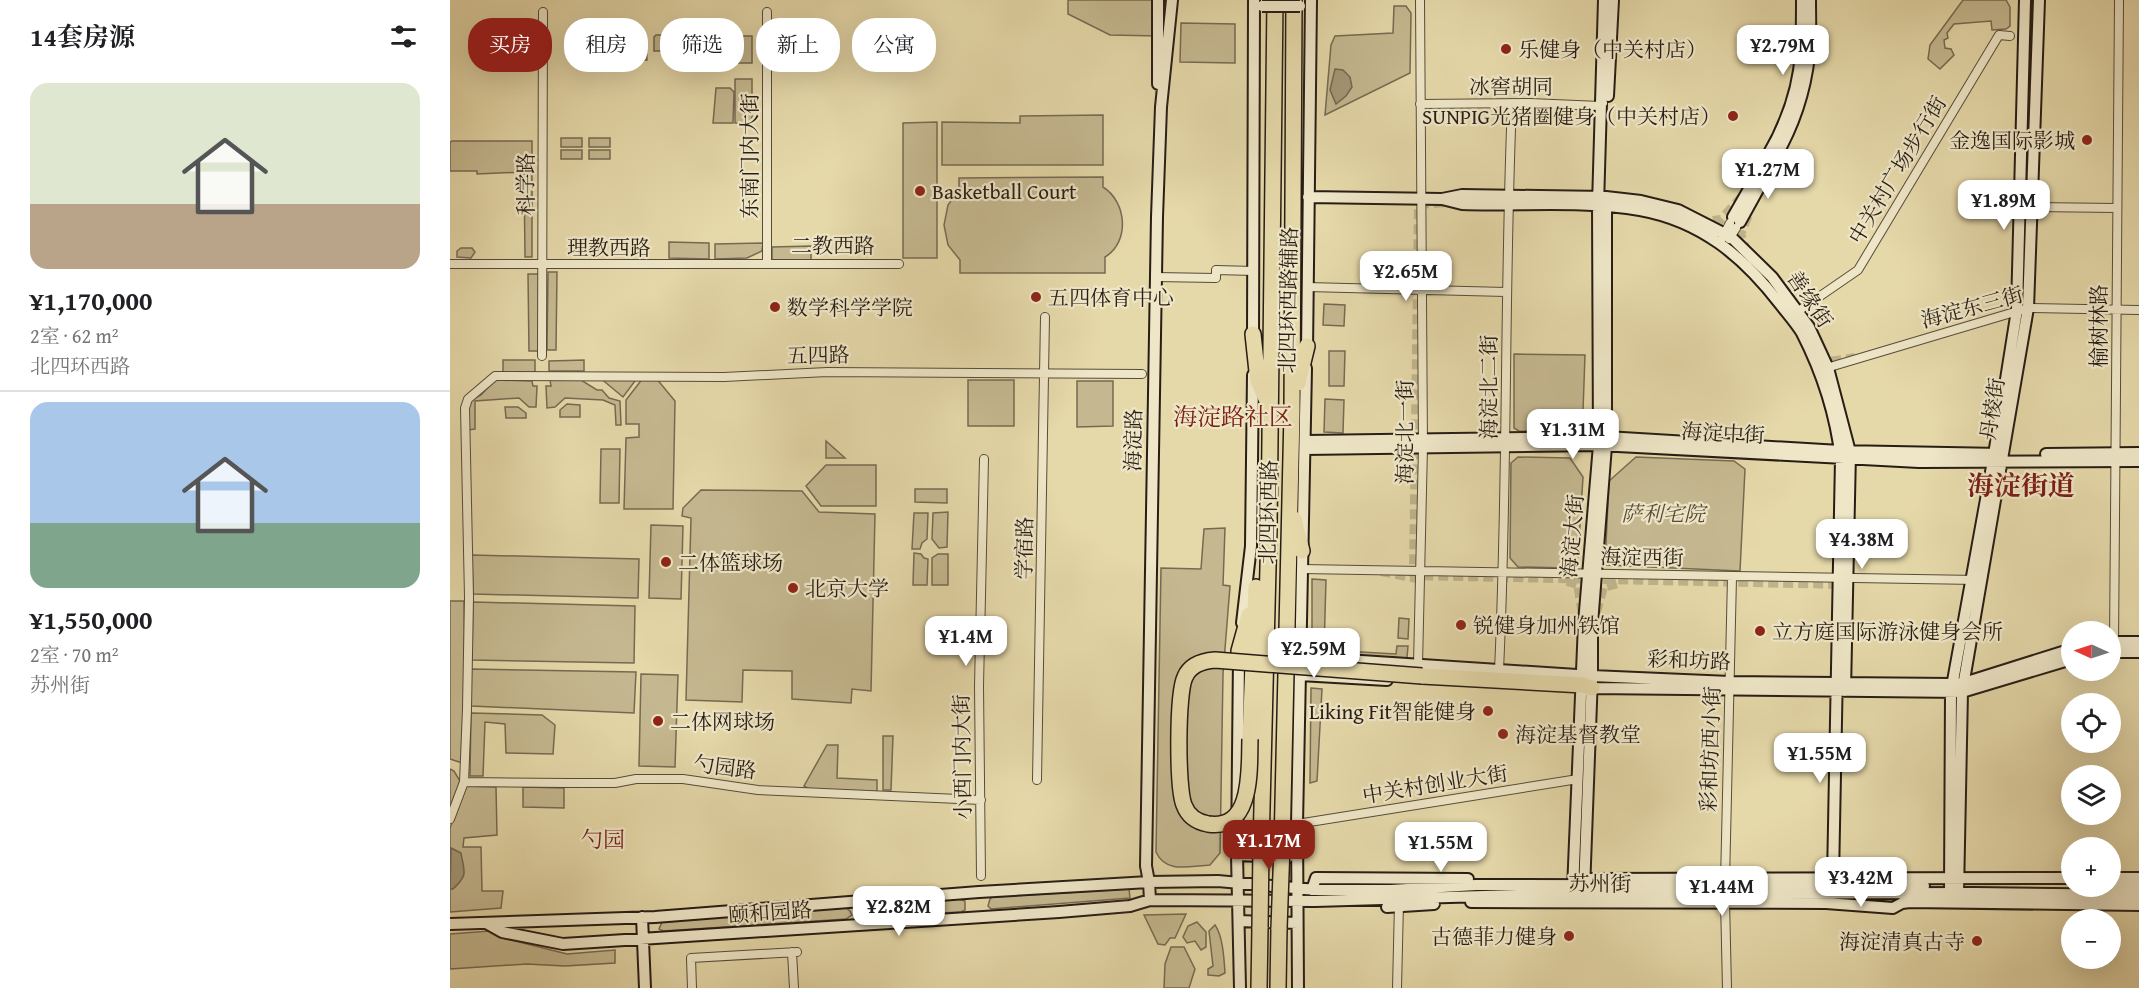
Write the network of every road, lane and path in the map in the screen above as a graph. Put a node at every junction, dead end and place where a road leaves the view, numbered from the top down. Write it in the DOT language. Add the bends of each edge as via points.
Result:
graph roads {
  1 [pos="1158,0"];
  2 [pos="1172,0"];
  3 [pos="1420,0"];
  4 [pos="1604,0"];
  5 [pos="1612,0"];
  6 [pos="1802,0"];
  7 [pos="1810,0"];
  8 [pos="2025,0"];
  9 [pos="2039,0"];
  10 [pos="2119,0"];
  11 [pos="1261,3"];
  12 [pos="1297,3"];
  13 [pos="1311,3"];
  14 [pos="543,12"];
  15 [pos="767,12"];
  16 [pos="2010,36"];
  17 [pos="1608,97"];
  18 [pos="1512,103"];
  19 [pos="1420,104"];
  20 [pos="1600,106"];
  21 [pos="1161,107"];
  22 [pos="1770,160"];
  23 [pos="1308,197"];
  24 [pos="1421,199"];
  25 [pos="1508,201"];
  26 [pos="1602,201"];
  27 [pos="2032,207"];
  28 [pos="2117,208"];
  29 [pos="1730,231"];
  30 [pos="767,263"];
  31 [pos="450,264"];
  32 [pos="899,264"];
  33 [pos="543,265"];
  34 [pos="1254,271"];
  35 [pos="1155,277"];
  36 [pos="1307,287"];
  37 [pos="1422,290"];
  38 [pos="1506,292"];
  39 [pos="2022,309"];
  40 [pos="2116,309"];
  41 [pos="2139,310"];
  42 [pos="1797,312"];
  43 [pos="1045,317"];
  44 [pos="1253,334"];
  45 [pos="1307,346"];
  46 [pos="542,356"];
  47 [pos="1824,369"];
  48 [pos="1142,374"];
  49 [pos="1045,375"];
  50 [pos="1269,405"];
  51 [pos="1292,413"];
  52 [pos="1602,441"];
  53 [pos="1506,442"];
  54 [pos="1423,443"];
  55 [pos="1306,445"];
  56 [pos="2139,453"];
  57 [pos="1845,455"];
  58 [pos="2116,457"];
  59 [pos="1998,458"];
  60 [pos="984,459"];
  61 [pos="2139,461"];
  62 [pos="1289,501"];
  63 [pos="1269,527"];
  64 [pos="1302,551"];
  65 [pos="1302,569"];
  66 [pos="1420,570"];
  67 [pos="1504,571"];
  68 [pos="1593,574"];
  69 [pos="1732,577"];
  70 [pos="1844,578"];
  71 [pos="1976,580"];
  72 [pos="1256,587"];
  73 [pos="2113,621"];
  74 [pos="2139,642"];
  75 [pos="2121,645"];
  76 [pos="2121,649"];
  77 [pos="1239,651"];
  78 [pos="2139,652"];
  79 [pos="2061,653"];
  80 [pos="1305,658"];
  81 [pos="2061,662"];
  82 [pos="1420,670"];
  83 [pos="1499,670"];
  84 [pos="1304,676"];
  85 [pos="1587,683"];
  86 [pos="1730,686"];
  87 [pos="1840,687"];
  88 [pos="1957,688"];
  89 [pos="1578,779"];
  90 [pos="1037,780"];
  91 [pos="464,782"];
  92 [pos="981,800"];
  93 [pos="450,819"];
  94 [pos="1297,824"];
  95 [pos="1237,855"];
  96 [pos="1297,857"];
  97 [pos="981,876"];
  98 [pos="1833,878"];
  99 [pos="2121,878"];
  100 [pos="2139,878"];
  101 [pos="2061,879"];
  102 [pos="1149,882"];
  103 [pos="1238,882"];
  104 [pos="1579,886"];
  105 [pos="1954,886"];
  106 [pos="2061,886"];
  107 [pos="2121,886"];
  108 [pos="2139,886"];
  109 [pos="1297,888"];
  110 [pos="1725,890"];
  111 [pos="2139,894"];
  112 [pos="1150,900"];
  113 [pos="1238,901"];
  114 [pos="1298,901"];
  115 [pos="1399,903"];
  116 [pos="2139,905"];
  117 [pos="642,917"];
  118 [pos="1239,921"];
  119 [pos="486,923"];
  120 [pos="1297,923"];
  121 [pos="450,924"];
  122 [pos="643,939"];
  123 [pos="645,988"];
  124 [pos="692,988"];
  125 [pos="794,988"];
  126 [pos="1240,988"];
  127 [pos="1259,988"];
  128 [pos="1278,988"];
  129 [pos="1298,988"];
  130 [pos="1397,988"];
  131 [pos="1727,988"];
  1 -- 21 [label="street"];
  2 -- 21 [label="street, 海淀路"];
  3 -- 19 [label="street"];
  4 -- 20 [label="street, 海淀大街"];
  5 -- 17 [label="street, 海淀大街"];
  6 -- 22 [label="street" via="1802,54"];
  7 -- 22 [label="street" via="1804,84 1791,127"];
  8 -- 39 [label="street, 丹棱街"];
  9 -- 27 [label="street, 丹棱街"];
  10 -- 28 [label="street, 榆树林路"];
  11 -- 12 [label="street, bridge"];
  11 -- 34 [label="street, 北四环西路辅路"];
  11 -- 50 [label="highway, 北四环西路"];
  12 -- 13 [label="street"];
  12 -- 51 [label="highway, 北四环西路"];
  13 -- 23 [label="street, 北四环西路辅路"];
  14 -- 33 [label="street, 科学路"];
  15 -- 30 [label="street, 东南门内大街"];
  16 -- 42 [label="street, 中关村广场步行街" via="1999,35 1858,270"];
  17 -- 20 [label="street"];
  17 -- 26 [label="street, 海淀大街"];
  18 -- 19 [label="street, 冰窖胡同"];
  18 -- 20 [label="street, 冰窖胡同"];
  18 -- 25 [label="street, 海淀北二街"];
  19 -- 24 [label="street, 海淀北一街"];
  20 -- 26 [label="street, 海淀大街"];
  21 -- 35 [label="street, 海淀路"];
  22 -- 29 [label="street"];
  23 -- 24 [label="street, 善缘街"];
  23 -- 36 [label="street, 北四环西路辅路"];
  24 -- 25 [label="street, 善缘街" via="1462,195"];
  24 -- 37 [label="street, 海淀北一街"];
  25 -- 26 [label="street, 善缘街"];
  25 -- 38 [label="street, 海淀北二街"];
  26 -- 29 [label="street, 善缘街" via="1641,201 1678,210"];
  26 -- 52 [label="street, 海淀大街"];
  27 -- 28 [label="street"];
  27 -- 39 [label="street, 丹棱街"];
  28 -- 40 [label="street, 榆树林路"];
  29 -- 42 [label="street, 善缘街" via="1772,277"];
  29 -- 47 [label="street, 善缘街"];
  30 -- 32 [label="street, 二教西路"];
  30 -- 33 [label="street, 理教西路"];
  31 -- 33 [label="street, 理教西路"];
  33 -- 46 [label="street, 科学路"];
  34 -- 35 [label="street" via="1216,270 1216,278"];
  34 -- 44 [label="street, 北四环西路辅路"];
  35 -- 102 [label="street, 海淀路" via="1146,866"];
  36 -- 37 [label="street"];
  36 -- 45 [label="street, 北四环西路辅路"];
  37 -- 38 [label="street"];
  37 -- 54 [label="street, 海淀北一街"];
  38 -- 53 [label="street, 海淀北二街"];
  39 -- 40 [label="street, 海淀东三街"];
  39 -- 47 [label="street, 海淀东三街"];
  39 -- 59 [label="street, 丹棱街"];
  40 -- 41 [label="street, 海淀东三街"];
  40 -- 58 [label="street, 榆树林路"];
  42 -- 47 [label="street, 善缘街" via="1809,327"];
  43 -- 49 [label="street, 学宿路"];
  44 -- 50 [label="highway" via="1258,381"];
  44 -- 77 [label="street, 北四环西路辅路" via="1251,546"];
  45 -- 51 [label="highway"];
  45 -- 55 [label="street, 北四环西路辅路"];
  47 -- 57 [label="street, 善缘街"];
  48 -- 49 [label="street, 五四路"];
  49 -- 90 [label="street, 学宿路"];
  49 -- 91 [label="street, 五四路" via="827,372 495,376 468,399 465,408 469,597"];
  50 -- 63 [label="highway, 北四环西路"];
  51 -- 62 [label="highway, 北四环西路"];
  52 -- 53 [label="street, 海淀中街"];
  52 -- 57 [label="street, 海淀中街"];
  52 -- 68 [label="street, 海淀大街"];
  53 -- 54 [label="street, 海淀中街"];
  53 -- 67 [label="street, 海淀北二街"];
  54 -- 55 [label="street, 海淀中街"];
  54 -- 66 [label="street, 海淀北一街"];
  55 -- 64 [label="street, 北四环西路辅路"];
  56 -- 58 [label="street, 海淀中街"];
  57 -- 59 [label="street, 海淀中街"];
  57 -- 70 [label="street, 善缘街"];
  58 -- 59 [label="street, 海淀中街"];
  58 -- 61 [label="street, 海淀中街"];
  58 -- 73 [label="street, 榆树林路"];
  59 -- 71 [label="street, 丹棱街"];
  60 -- 92 [label="street, 小西门内大街"];
  62 -- 64 [label="highway"];
  62 -- 128 [label="highway, 北四环西路, bridge"];
  63 -- 72 [label="highway"];
  63 -- 127 [label="highway, 北四环西路, bridge"];
  64 -- 65 [label="street, 北四环西路辅路"];
  65 -- 66 [label="street, 海淀西街"];
  65 -- 80 [label="street, 北四环西路辅路"];
  66 -- 67 [label="street, 海淀西街"];
  66 -- 82 [label="street, 海淀北一街"];
  67 -- 68 [label="street, 海淀西街"];
  67 -- 83 [label="street, 海淀北二街"];
  68 -- 69 [label="street, 海淀西街"];
  68 -- 85 [label="street, 海淀大街" via="1584,623"];
  69 -- 70 [label="street, 海淀西街"];
  69 -- 86 [label="street, 彩和坊西小街"];
  70 -- 71 [label="street, 海淀西街"];
  70 -- 87 [label="street, 善缘街"];
  71 -- 88 [label="street, 丹棱街"];
  72 -- 77 [label="highway"];
  72 -- 82 [label="highway, bridge" via="1250,739 1247,790 1240,808 1225,823 1209,824 1193,818 1184,805 1179,782 1181,691 1193,666 1215,660"];
  74 -- 75 [label="street"];
  76 -- 78 [label="street"];
  77 -- 95 [label="street, 北四环西路辅路"];
  79 -- 88 [label="street, 彩和坊路"];
  80 -- 82 [label="street, 彩和坊路"];
  80 -- 84 [label="street, 北四环西路辅路"];
  81 -- 88 [label="street, 彩和坊路"];
  82 -- 83 [label="street, 彩和坊路"];
  82 -- 85 [label="highway"];
  83 -- 85 [label="street, 彩和坊路"];
  84 -- 85 [label="street, 彩和坊路"];
  84 -- 94 [label="street, 北四环西路辅路"];
  85 -- 86 [label="street, 彩和坊路"];
  85 -- 89 [label="street, 海淀大街"];
  85 -- 104 [label="street, 海淀大街"];
  86 -- 87 [label="street, 彩和坊路"];
  86 -- 110 [label="street, 彩和坊西小街"];
  87 -- 88 [label="street, 彩和坊路"];
  87 -- 98 [label="street, 善缘街"];
  88 -- 105 [label="street, 丹棱街"];
  89 -- 94 [label="street, 中关村创业大街"];
  89 -- 104 [label="street, 海淀大街"];
  91 -- 92 [label="street, 勺园路" via="615,783 683,779 758,790"];
  91 -- 93 [label="street"];
  92 -- 97 [label="street, 小西门内大街"];
  94 -- 96 [label="street, 北四环西路辅路"];
  95 -- 96 [label="street"];
  95 -- 103 [label="street, 北四环西路辅路"];
  96 -- 109 [label="street, 北四环西路辅路"];
  98 -- 105 [label="street, 苏州街"];
  98 -- 110 [label="street, 苏州街"];
  99 -- 100 [label="street"];
  101 -- 105 [label="street, 苏州街"];
  102 -- 103 [label="street, 颐和园路"];
  102 -- 112 [label="street, 海淀路"];
  102 -- 117 [label="street, 颐和园路"];
  103 -- 109 [label="street, 苏州街"];
  103 -- 113 [label="street, 北四环西路辅路"];
  104 -- 109 [label="street, 苏州街" via="1316,878 1312,890"];
  104 -- 110 [label="street, 苏州街"];
  104 -- 110 [label="street, 苏州街"];
  104 -- 115 [label="street, 苏州街"];
  105 -- 106 [label="street, 苏州街"];
  105 -- 110 [label="street, 苏州街"];
  105 -- 111 [label="street, 苏州街"];
  107 -- 108 [label="street"];
  109 -- 114 [label="street, 北四环西路辅路"];
  110 -- 115 [label="street, 苏州街"];
  110 -- 116 [label="street, 苏州街" via="1893,908 1910,902"];
  110 -- 131 [label="street, 彩和坊西小街"];
  112 -- 113 [label="street, 颐和园路"];
  112 -- 122 [label="street, 颐和园路" via="1130,906 1059,912"];
  113 -- 114 [label="street, 苏州街"];
  113 -- 118 [label="street"];
  114 -- 115 [label="street, 苏州街"];
  114 -- 120 [label="street"];
  115 -- 130 [label="street"];
  117 -- 119 [label="street, 颐和园路"];
  117 -- 122 [label="street"];
  118 -- 120 [label="street"];
  118 -- 126 [label="street"];
  119 -- 121 [label="street, 颐和园路"];
  119 -- 122 [label="street, 颐和园路" via="502,932 563,944"];
  120 -- 129 [label="street"];
  122 -- 123 [label="street"];
  124 -- 125 [label="street" via="691,958 794,952"];
}
